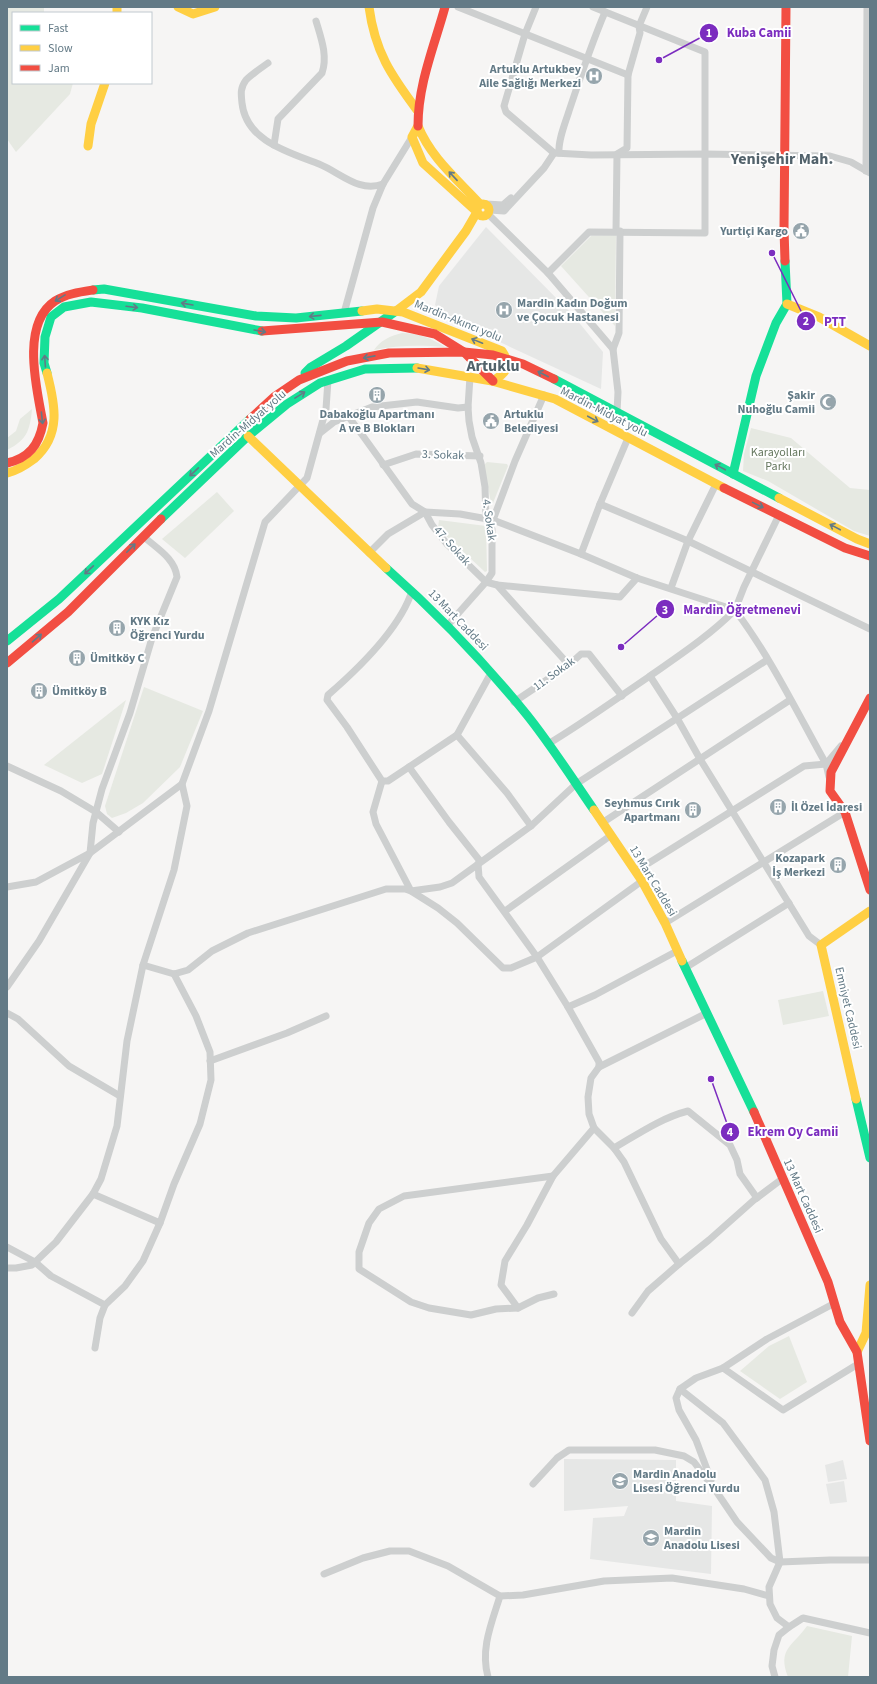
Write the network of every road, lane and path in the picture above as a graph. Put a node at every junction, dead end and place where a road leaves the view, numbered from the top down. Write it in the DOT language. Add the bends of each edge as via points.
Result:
graph roads {
  1 [pos="178,7"];
  2 [pos="215,7"];
  3 [pos="369,7"];
  4 [pos="445,7"];
  5 [pos="458,7"];
  6 [pos="536,7"];
  7 [pos="593,7"];
  8 [pos="647,7"];
  9 [pos="786,7"];
  10 [pos="867,7"];
  11 [pos="605,12"];
  12 [pos="316,21"];
  13 [pos="639,26"];
  14 [pos="525,34"];
  15 [pos="586,58"];
  16 [pos="268,63"];
  17 [pos="628,75"];
  18 [pos="106,84"];
  19 [pos="869,109"];
  20 [pos="417,110"];
  21 [pos="418,126"];
  22 [pos="412,137"];
  23 [pos="274,145"];
  24 [pos="88,146"];
  25 [pos="556,153"];
  26 [pos="618,154"];
  27 [pos="705,154"];
  28 [pos="785,155"];
  29 [pos="868,172"];
  30 [pos="383,184"];
  31 [pos="484,209"];
  32 [pos="618,231"];
  33 [pos="548,272"];
  34 [pos="787,304"];
  35 [pos="396,311"];
  36 [pos="344,313"];
  37 [pos="382,322"];
  38 [pos="870,346"];
  39 [pos="613,349"];
  40 [pos="464,352"];
  41 [pos="505,355"];
  42 [pos="470,377"];
  43 [pos="298,380"];
  44 [pos="328,380"];
  45 [pos="492,381"];
  46 [pos="544,395"];
  47 [pos="468,407"];
  48 [pos="617,412"];
  49 [pos="348,416"];
  50 [pos="320,434"];
  51 [pos="248,436"];
  52 [pos="628,438"];
  53 [pos="480,456"];
  54 [pos="7,464"];
  55 [pos="383,465"];
  56 [pos="7,473"];
  57 [pos="733,474"];
  58 [pos="716,484"];
  59 [pos="299,485"];
  60 [pos="600,504"];
  61 [pos="425,512"];
  62 [pos="779,515"];
  63 [pos="489,519"];
  64 [pos="143,536"];
  65 [pos="688,541"];
  66 [pos="870,544"];
  67 [pos="369,553"];
  68 [pos="581,554"];
  69 [pos="870,556"];
  70 [pos="752,572"];
  71 [pos="637,578"];
  72 [pos="486,582"];
  73 [pos="497,585"];
  74 [pos="671,588"];
  75 [pos="412,591"];
  76 [pos="735,610"];
  77 [pos="447,626"];
  78 [pos="870,629"];
  79 [pos="7,641"];
  80 [pos="767,660"];
  81 [pos="7,663"];
  82 [pos="568,664"];
  83 [pos="491,674"];
  84 [pos="650,676"];
  85 [pos="622,696"];
  86 [pos="870,698"];
  87 [pos="790,700"];
  88 [pos="514,702"];
  89 [pos="677,718"];
  90 [pos="457,735"];
  91 [pos="850,735"];
  92 [pos="548,744"];
  93 [pos="700,759"];
  94 [pos="826,764"];
  95 [pos="7,766"];
  96 [pos="409,767"];
  97 [pos="382,781"];
  98 [pos="831,783"];
  99 [pos="182,784"];
  100 [pos="576,784"];
  101 [pos="732,810"];
  102 [pos="96,812"];
  103 [pos="845,812"];
  104 [pos="602,823"];
  105 [pos="531,826"];
  106 [pos="119,832"];
  107 [pos="610,836"];
  108 [pos="90,853"];
  109 [pos="763,862"];
  110 [pos="479,863"];
  111 [pos="636,871"];
  112 [pos="642,881"];
  113 [pos="7,887"];
  114 [pos="870,890"];
  115 [pos="411,891"];
  116 [pos="789,903"];
  117 [pos="870,911"];
  118 [pos="505,912"];
  119 [pos="665,923"];
  120 [pos="821,945"];
  121 [pos="677,951"];
  122 [pos="538,957"];
  123 [pos="143,965"];
  124 [pos="685,968"];
  125 [pos="174,974"];
  126 [pos="7,987"];
  127 [pos="568,1007"];
  128 [pos="7,1012"];
  129 [pos="707,1013"];
  130 [pos="326,1016"];
  131 [pos="210,1061"];
  132 [pos="599,1066"];
  133 [pos="120,1096"];
  134 [pos="594,1128"];
  135 [pos="614,1148"];
  136 [pos="870,1158"];
  137 [pos="553,1176"];
  138 [pos="782,1179"];
  139 [pos="93,1194"];
  140 [pos="757,1198"];
  141 [pos="160,1223"];
  142 [pos="7,1247"];
  143 [pos="35,1262"];
  144 [pos="679,1264"];
  145 [pos="7,1268"];
  146 [pos="870,1285"];
  147 [pos="554,1294"];
  148 [pos="833,1304"];
  149 [pos="105,1305"];
  150 [pos="518,1308"];
  151 [pos="632,1313"];
  152 [pos="868,1333"];
  153 [pos="95,1348"];
  154 [pos="857,1352"];
  155 [pos="858,1364"];
  156 [pos="723,1368"];
  157 [pos="680,1389"];
  158 [pos="870,1441"];
  159 [pos="532,1484"];
  160 [pos="713,1488"];
  161 [pos="870,1560"];
  162 [pos="780,1562"];
  163 [pos="324,1574"];
  164 [pos="500,1596"];
  165 [pos="770,1596"];
  166 [pos="789,1627"];
  167 [pos="870,1633"];
  168 [pos="488,1677"];
  169 [pos="775,1677"];
  1 -- 2 [label="main road" via="193,14"];
  3 -- 20 [label="main road" via="378,48 397,82"];
  4 -- 20 [label="main road"];
  5 -- 14 [label="street"];
  6 -- 14 [label="street"];
  7 -- 11 [label="street"];
  8 -- 13 [label="street"];
  9 -- 28 [label="main road"];
  10 -- 19 [label="street"];
  11 -- 13 [label="street"];
  11 -- 15 [label="street"];
  12 -- 23 [label="street" via="323,45 325,65 322,73 278,119"];
  13 -- 17 [label="street" via="640,34"];
  13 -- 27 [label="street" via="705,52"];
  14 -- 15 [label="street"];
  14 -- 25 [label="street" via="504,106 506,112"];
  15 -- 17 [label="street"];
  15 -- 25 [label="street"];
  16 -- 23 [label="street" via="247,80 240,90 243,113 250,128"];
  17 -- 26 [label="street" via="627,148"];
  18 -- 24 [label="main road" via="91,124"];
  19 -- 29 [label="street"];
  20 -- 21 [label="main road"];
  21 -- 22 [label="main road"];
  31 -- 21 [label="main road, one-way" via="432,152"];
  22 -- 30 [label="street"];
  22 -- 31 [label="main road" via="423,163"];
  23 -- 30 [label="street" via="364,187 374,188"];
  25 -- 26 [label="street"];
  25 -- 31 [label="street" via="504,211"];
  26 -- 27 [label="street"];
  26 -- 32 [label="street"];
  27 -- 28 [label="street"];
  27 -- 32 [label="street" via="705,233"];
  28 -- 29 [label="street" via="830,156 850,162"];
  28 -- 34 [label="main road"];
  30 -- 36 [label="street" via="373,208"];
  31 -- 33 [label="street"];
  31 -- 35 [label="main road" via="421,292"];
  32 -- 33 [label="street" via="589,232"];
  32 -- 39 [label="street" via="619,333"];
  33 -- 39 [label="street"];
  34 -- 38 [label="main road" via="810,312"];
  34 -- 57 [label="main road" via="776,323 756,376"];
  35 -- 36 [label="main road, Mardin-Akıncı yolu" via="377,309"];
  35 -- 37 [label="main road"];
  41 -- 35 [label="main road, Mardin-Akıncı yolu, one-way"];
  36 -- 54 [label="main road, Mardin-Akıncı yolu, one-way" via="296,318 256,316 104,289 81,290 63,296 48,307 34,335 33,354 43,423 42,433 31,452"];
  37 -- 40 [label="main road, Mardin-Akıncı yolu" via="435,334"];
  37 -- 43 [label="main road" via="311,367"];
  56 -- 37 [label="main road, Mardin-Akıncı yolu, one-way" via="28,464 41,453 51,437 55,421 53,396 44,363 45,337 51,317 64,307 91,302 142,308 266,332"];
  39 -- 48 [label="street" via="618,392"];
  40 -- 41 [label="main road, Mardin-Midyat yolu"];
  40 -- 43 [label="main road, Mardin-Midyat yolu, one-way" via="389,353 347,361"];
  40 -- 45 [label="main road, Mardin-Akıncı yolu"];
  41 -- 45 [label="main road, Mardin-Akıncı yolu" via="508,366 506,372"];
  48 -- 41 [label="main road, Mardin-Midyat yolu, one-way"];
  44 -- 42 [label="main road, Mardin-Midyat yolu, one-way" via="365,369 414,367"];
  42 -- 45 [label="main road, Mardin-Midyat yolu"];
  42 -- 47 [label="street, 4. Sokak"];
  43 -- 79 [label="main road, Mardin-Midyat yolu, one-way" via="274,397 59,599"];
  44 -- 50 [label="street" via="326,409"];
  51 -- 44 [label="main road, Mardin-Midyat yolu, one-way" via="287,404"];
  45 -- 46 [label="main road, Mardin-Midyat yolu"];
  46 -- 52 [label="main road, Mardin-Midyat yolu, one-way"];
  46 -- 63 [label="street"];
  47 -- 49 [label="street" via="417,402 396,403 372,407"];
  47 -- 53 [label="street, 4. Sokak" via="472,438"];
  57 -- 48 [label="main road, Mardin-Midyat yolu, one-way"];
  49 -- 50 [label="street" via="334,422"];
  49 -- 55 [label="street, 47. Sokak"];
  50 -- 59 [label="street" via="307,478"];
  51 -- 59 [label="main road, 13 Mart Caddesi"];
  51 -- 64 [label="main road, Mardin-Midyat yolu"];
  52 -- 58 [label="main road, Mardin-Midyat yolu"];
  52 -- 60 [label="street"];
  53 -- 55 [label="street, 3. Sokak" via="416,454"];
  53 -- 63 [label="street, 4. Sokak"];
  55 -- 61 [label="street, 47. Sokak" via="412,504"];
  66 -- 57 [label="main road, Mardin-Midyat yolu, one-way"];
  58 -- 62 [label="main road, Mardin-Midyat yolu, one-way"];
  58 -- 65 [label="street"];
  59 -- 67 [label="main road, 13 Mart Caddesi"];
  59 -- 99 [label="street" via="266,522 209,711"];
  60 -- 65 [label="street"];
  60 -- 68 [label="street"];
  61 -- 63 [label="street"];
  61 -- 67 [label="street" via="388,534"];
  61 -- 72 [label="street, 47. Sokak" via="447,544"];
  62 -- 69 [label="main road, Mardin-Midyat yolu" via="845,548"];
  62 -- 70 [label="street"];
  63 -- 68 [label="street"];
  63 -- 72 [label="street, 4. Sokak" via="492,529 492,572"];
  81 -- 64 [label="main road, Mardin-Midyat yolu, one-way" via="68,612"];
  64 -- 102 [label="street" via="173,562 177,577 152,638 130,713 102,788"];
  65 -- 70 [label="street"];
  65 -- 74 [label="street"];
  67 -- 75 [label="main road, 13 Mart Caddesi"];
  68 -- 71 [label="street"];
  70 -- 76 [label="street"];
  70 -- 78 [label="street"];
  71 -- 73 [label="street, 47. Sokak" via="620,597"];
  71 -- 74 [label="street"];
  72 -- 73 [label="street, 47. Sokak"];
  72 -- 77 [label="street, 4. Sokak"];
  73 -- 82 [label="street"];
  74 -- 76 [label="street"];
  75 -- 77 [label="main road, 13 Mart Caddesi"];
  75 -- 97 [label="street" via="408,603 368,658 328,694 327,700"];
  76 -- 80 [label="street"];
  76 -- 84 [label="street" via="689,649"];
  77 -- 83 [label="main road, 13 Mart Caddesi"];
  80 -- 87 [label="street"];
  80 -- 89 [label="street"];
  82 -- 85 [label="street, 11. Sokak" via="581,654 589,654"];
  82 -- 88 [label="street, 11. Sokak"];
  83 -- 88 [label="main road, 13 Mart Caddesi"];
  83 -- 90 [label="street"];
  84 -- 85 [label="street"];
  84 -- 89 [label="street"];
  85 -- 92 [label="street"];
  86 -- 91 [label="main road"];
  87 -- 93 [label="street"];
  87 -- 94 [label="street"];
  88 -- 92 [label="main road, 13 Mart Caddesi" via="528,716"];
  89 -- 93 [label="street"];
  89 -- 100 [label="street"];
  90 -- 96 [label="street"];
  90 -- 105 [label="street" via="507,793"];
  91 -- 94 [label="street"];
  91 -- 98 [label="main road" via="831,772"];
  92 -- 100 [label="main road, 13 Mart Caddesi"];
  93 -- 101 [label="street"];
  93 -- 104 [label="street"];
  94 -- 98 [label="street"];
  94 -- 101 [label="street" via="804,766"];
  95 -- 102 [label="street" via="61,791"];
  96 -- 97 [label="street" via="388,782"];
  96 -- 110 [label="street"];
  97 -- 115 [label="street" via="373,812 376,824"];
  98 -- 103 [label="main road" via="830,791"];
  99 -- 106 [label="street"];
  99 -- 123 [label="street" via="187,806 174,870"];
  100 -- 104 [label="main road, 13 Mart Caddesi"];
  100 -- 105 [label="street"];
  101 -- 109 [label="street"];
  101 -- 111 [label="street"];
  102 -- 106 [label="street"];
  102 -- 108 [label="street"];
  103 -- 109 [label="street"];
  103 -- 114 [label="main road"];
  104 -- 107 [label="main road, 13 Mart Caddesi"];
  105 -- 110 [label="street"];
  106 -- 108 [label="street"];
  107 -- 111 [label="main road, 13 Mart Caddesi"];
  107 -- 118 [label="street"];
  108 -- 113 [label="street" via="36,882"];
  108 -- 126 [label="street" via="39,941"];
  109 -- 116 [label="street"];
  109 -- 119 [label="street"];
  110 -- 115 [label="street" via="452,882 440,887"];
  110 -- 118 [label="street" via="479,877"];
  111 -- 112 [label="main road, 13 Mart Caddesi"];
  112 -- 119 [label="main road, 13 Mart Caddesi"];
  112 -- 122 [label="street"];
  115 -- 122 [label="street" via="457,923 503,968 512,968"];
  115 -- 125 [label="street" via="386,889 248,933 212,951 188,970"];
  116 -- 120 [label="street" via="809,936"];
  116 -- 124 [label="street"];
  117 -- 120 [label="main road"];
  118 -- 122 [label="street"];
  119 -- 121 [label="main road, 13 Mart Caddesi"];
  120 -- 136 [label="main road, Emniyet Caddesi"];
  121 -- 124 [label="main road, 13 Mart Caddesi"];
  121 -- 127 [label="street"];
  122 -- 127 [label="street"];
  123 -- 125 [label="street"];
  123 -- 133 [label="street" via="127,1041"];
  124 -- 129 [label="main road, 13 Mart Caddesi"];
  125 -- 131 [label="street" via="196,1016 210,1052"];
  127 -- 132 [label="street"];
  128 -- 133 [label="street" via="70,1066"];
  129 -- 132 [label="street"];
  129 -- 138 [label="main road, 13 Mart Caddesi"];
  130 -- 131 [label="street"];
  131 -- 141 [label="street" via="211,1080 200,1124"];
  132 -- 134 [label="street" via="591,1078 588,1098 589,1114"];
  133 -- 139 [label="street" via="117,1126 101,1179"];
  134 -- 135 [label="street"];
  134 -- 137 [label="street"];
  135 -- 140 [label="street" via="659,1122 688,1111 730,1145 740,1174"];
  135 -- 144 [label="street" via="624,1162 661,1239"];
  137 -- 150 [label="street" via="505,1261 500,1285"];
  137 -- 150 [label="street" via="404,1196 378,1209 369,1223 359,1252 359,1269 411,1302 429,1308 471,1315 496,1309"];
  138 -- 140 [label="street"];
  138 -- 148 [label="main road, 13 Mart Caddesi" via="828,1282"];
  139 -- 141 [label="street"];
  139 -- 143 [label="street" via="56,1242"];
  140 -- 144 [label="street"];
  141 -- 149 [label="street" via="143,1261 125,1286"];
  142 -- 143 [label="street"];
  143 -- 145 [label="street" via="32,1265"];
  143 -- 149 [label="street" via="50,1276"];
  144 -- 151 [label="street" via="648,1291"];
  146 -- 152 [label="main road"];
  147 -- 150 [label="street" via="538,1298"];
  148 -- 154 [label="main road, 13 Mart Caddesi"];
  148 -- 156 [label="street" via="767,1339"];
  149 -- 153 [label="street"];
  152 -- 154 [label="main road"];
  154 -- 155 [label="main road, 13 Mart Caddesi"];
  155 -- 156 [label="street" via="784,1410"];
  155 -- 158 [label="main road, 13 Mart Caddesi"];
  156 -- 157 [label="street" via="696,1378"];
  157 -- 160 [label="street" via="676,1398 679,1410 696,1440"];
  157 -- 162 [label="street" via="722,1423 764,1480 774,1512"];
  159 -- 160 [label="street" via="557,1458 569,1450 655,1450 684,1456 694,1462"];
  160 -- 162 [label="street" via="737,1522 771,1558"];
  161 -- 162 [label="street"];
  162 -- 165 [label="street" via="769,1586"];
  163 -- 164 [label="street" via="363,1558 390,1551 409,1551 448,1566"];
  164 -- 165 [label="street" via="523,1595 604,1581 672,1578 744,1589"];
  164 -- 168 [label="street" via="485,1651"];
  165 -- 166 [label="street" via="770,1604 776,1618"];
  166 -- 167 [label="street" via="803,1618"];
  166 -- 169 [label="street" via="779,1635 774,1650 772,1666"];
}
